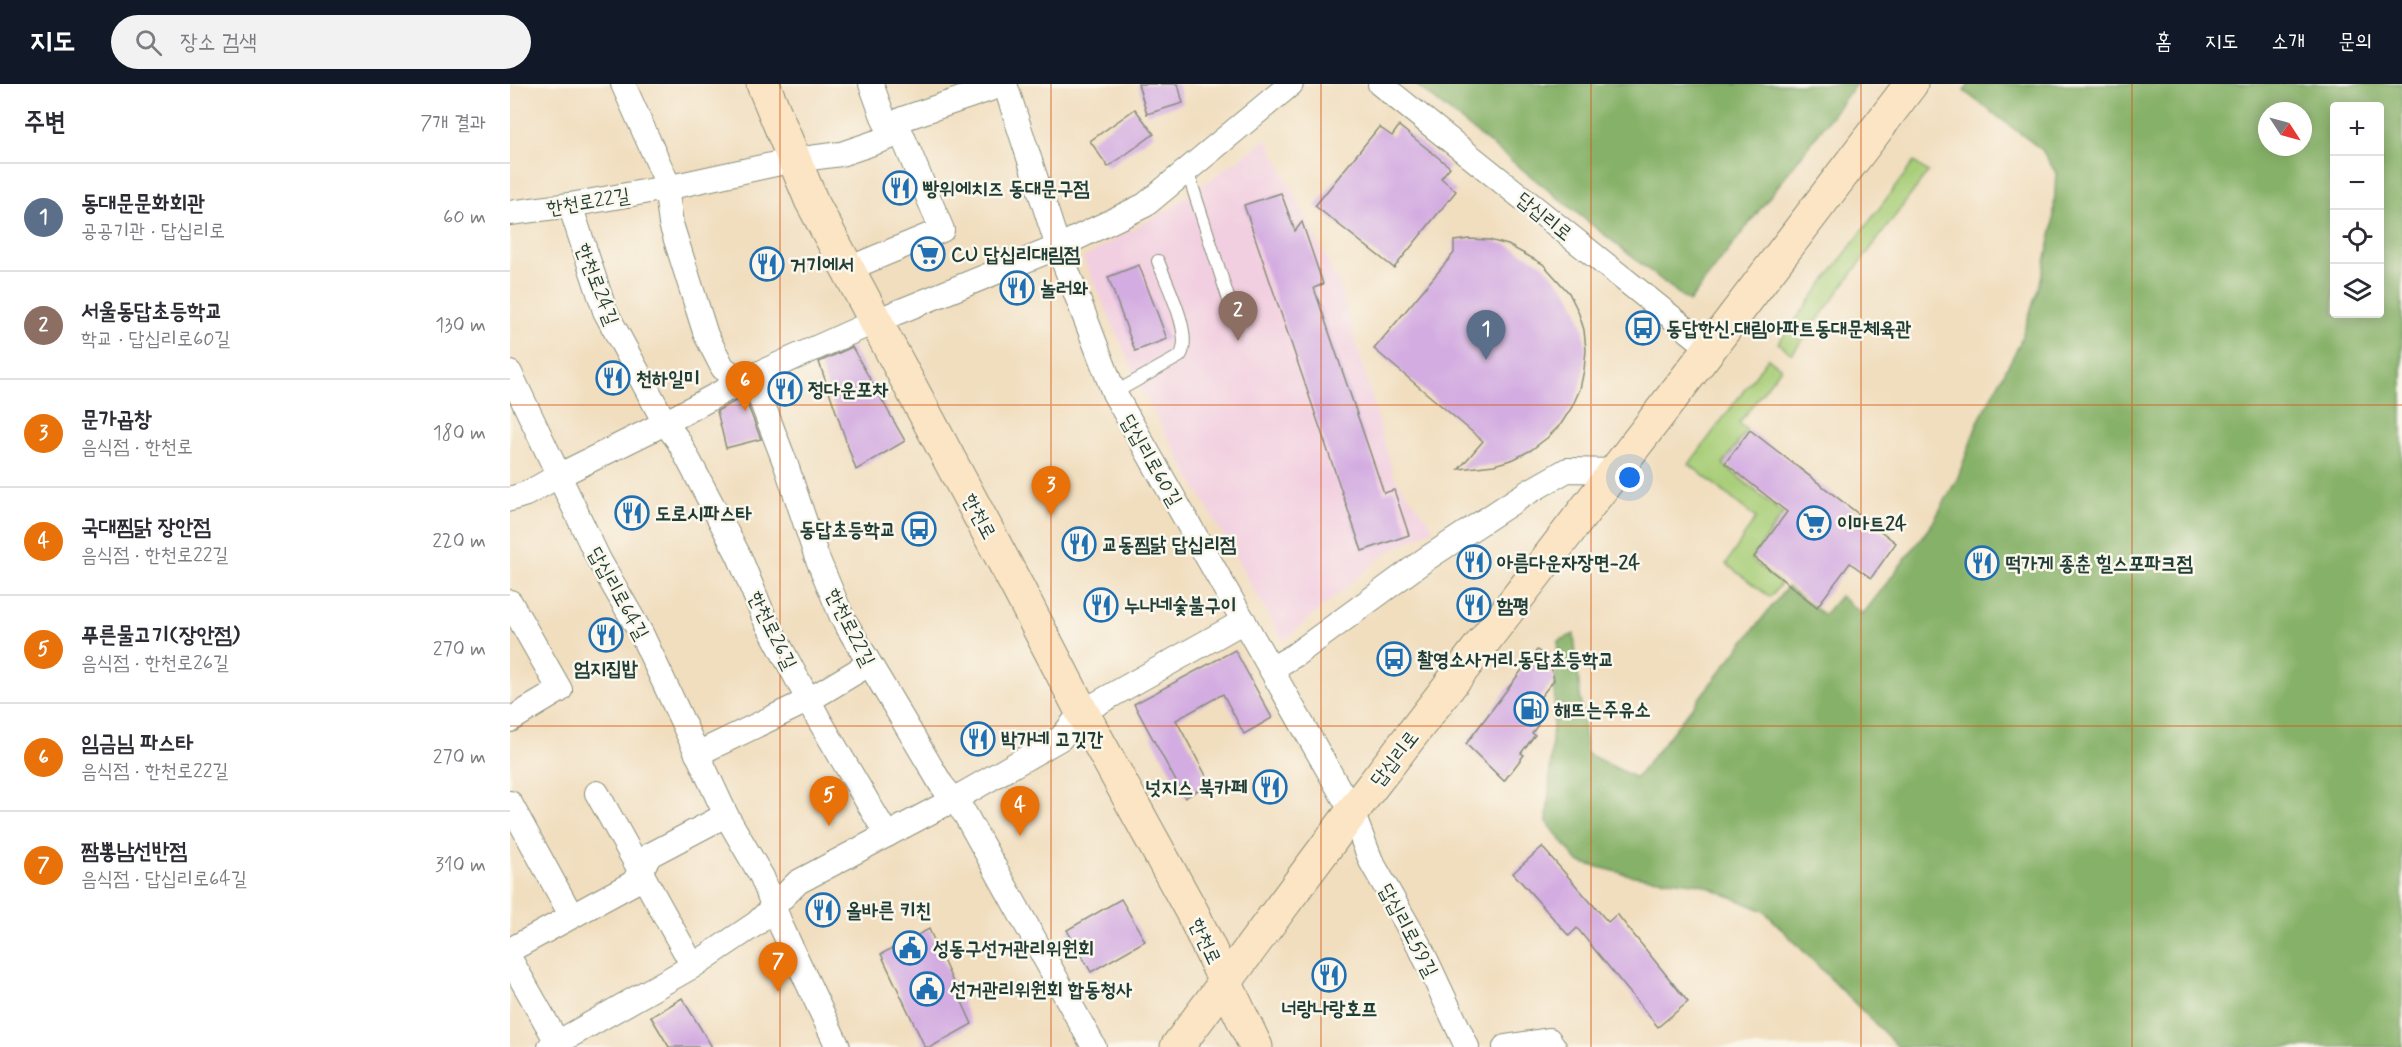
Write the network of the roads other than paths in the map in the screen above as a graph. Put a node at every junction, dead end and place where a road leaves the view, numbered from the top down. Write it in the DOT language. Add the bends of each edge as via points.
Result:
graph roads {
  1 [pos="623,84"];
  2 [pos="763,84"];
  3 [pos="871,84"];
  4 [pos="1005,84"];
  5 [pos="1380,84"];
  6 [pos="1911,84"];
  7 [pos="1283,87"];
  8 [pos="894,129"];
  9 [pos="795,160"];
  10 [pos="1187,170"];
  11 [pos="666,188"];
  12 [pos="570,205"];
  13 [pos="510,213"];
  14 [pos="1058,247"];
  15 [pos="1158,261"];
  16 [pos="848,269"];
  17 [pos="876,321"];
  18 [pos="1237,325"];
  19 [pos="1710,348"];
  20 [pos="510,373"];
  21 [pos="742,381"];
  22 [pos="1114,393"];
  23 [pos="666,423"];
  24 [pos="1616,471"];
  25 [pos="560,474"];
  26 [pos="510,499"];
  27 [pos="510,602"];
  28 [pos="1244,621"];
  29 [pos="869,664"];
  30 [pos="1271,669"];
  31 [pos="809,700"];
  32 [pos="1082,712"];
  33 [pos="510,720"];
  34 [pos="697,754"];
  35 [pos="597,793"];
  36 [pos="953,800"];
  37 [pos="510,804"];
  38 [pos="1352,812"];
  39 [pos="726,814"];
  40 [pos="887,835"];
  41 [pos="641,870"];
  42 [pos="774,904"];
  43 [pos="571,915"];
  44 [pos="510,950"];
  45 [pos="510,959"];
  46 [pos="693,966"];
  47 [pos="1225,983"];
  48 [pos="556,1046"];
  49 [pos="838,1047"];
  50 [pos="1094,1047"];
  51 [pos="1177,1047"];
  52 [pos="1256,1047"];
  53 [pos="1467,1047"];
  54 [pos="1505,1047"];
  55 [pos="1554,1047"];
  1 -- 11 [label="street, 한천로22길"];
  2 -- 9 [label="main road, 한천로"];
  3 -- 8 [label="street" via="885,122"];
  4 -- 8 [label="street" via="902,119"];
  4 -- 14 [label="street, 답십리로60길"];
  5 -- 19 [label="street, 답십리로"];
  6 -- 19 [label="main road, 답십리로"];
  7 -- 10 [label="street"];
  8 -- 9 [label="street" via="888,138 841,154"];
  8 -- 16 [label="street" via="902,135 942,230"];
  9 -- 11 [label="street, 한천로22길"];
  9 -- 16 [label="main road, 한천로" via="811,200"];
  10 -- 14 [label="street" via="1145,205"];
  10 -- 18 [label="lane"];
  11 -- 12 [label="street, 한천로22길"];
  11 -- 21 [label="street, 한천로22길" via="671,224 706,335 723,368"];
  12 -- 13 [label="street, 한천로22길"];
  12 -- 23 [label="street, 한천로24길" via="604,310"];
  14 -- 17 [label="street"];
  14 -- 22 [label="street, 답십리로60길"];
  15 -- 22 [label="lane" via="1185,332 1184,350 1180,356"];
  16 -- 17 [label="main road, 한천로"];
  17 -- 21 [label="street"];
  17 -- 32 [label="main road, 한천로"];
  19 -- 24 [label="main road, 답십리로"];
  20 -- 25 [label="street, 답십리로64길"];
  21 -- 23 [label="street"];
  21 -- 29 [label="street, 한천로22길" via="758,392 816,555 842,617"];
  22 -- 28 [label="street, 답십리로60길"];
  23 -- 25 [label="street"];
  23 -- 31 [label="street, 한천로26길" via="739,556 764,617"];
  24 -- 30 [label="street" via="1566,470 1426,559 1295,656"];
  24 -- 38 [label="main road, 답십리로"];
  25 -- 26 [label="street"];
  25 -- 34 [label="street, 답십리로64길"];
  27 -- 33 [label="street" via="560,690"];
  28 -- 30 [label="street, 답십리로60길"];
  28 -- 32 [label="street"];
  29 -- 31 [label="street"];
  29 -- 36 [label="street, 한천로22길"];
  30 -- 38 [label="street, 답십리로60길"];
  31 -- 34 [label="street"];
  31 -- 40 [label="street, 한천로26길"];
  32 -- 36 [label="street" via="1061,738"];
  32 -- 47 [label="main road, 한천로" via="1193,914"];
  34 -- 39 [label="street, 답십리로64길"];
  35 -- 41 [label="street"];
  36 -- 40 [label="street"];
  36 -- 50 [label="street, 한천로22길" via="965,814"];
  37 -- 43 [label="street"];
  38 -- 47 [label="main road, 답십리로"];
  38 -- 53 [label="street, 답십리로59길" via="1371,861 1421,949"];
  39 -- 41 [label="street" via="650,855"];
  39 -- 42 [label="street, 답십리로64길"];
  40 -- 42 [label="street" via="798,882"];
  41 -- 43 [label="street" via="633,883"];
  41 -- 46 [label="street"];
  42 -- 46 [label="street" via="757,923"];
  42 -- 49 [label="street, 답십리로64길"];
  43 -- 44 [label="street"];
  45 -- 48 [label="street"];
  46 -- 48 [label="street"];
  47 -- 51 [label="main road, 답십리로"];
  47 -- 52 [label="main road, 한천로"];
  54 -- 55 [label="street" via="1549,1040"];
}
